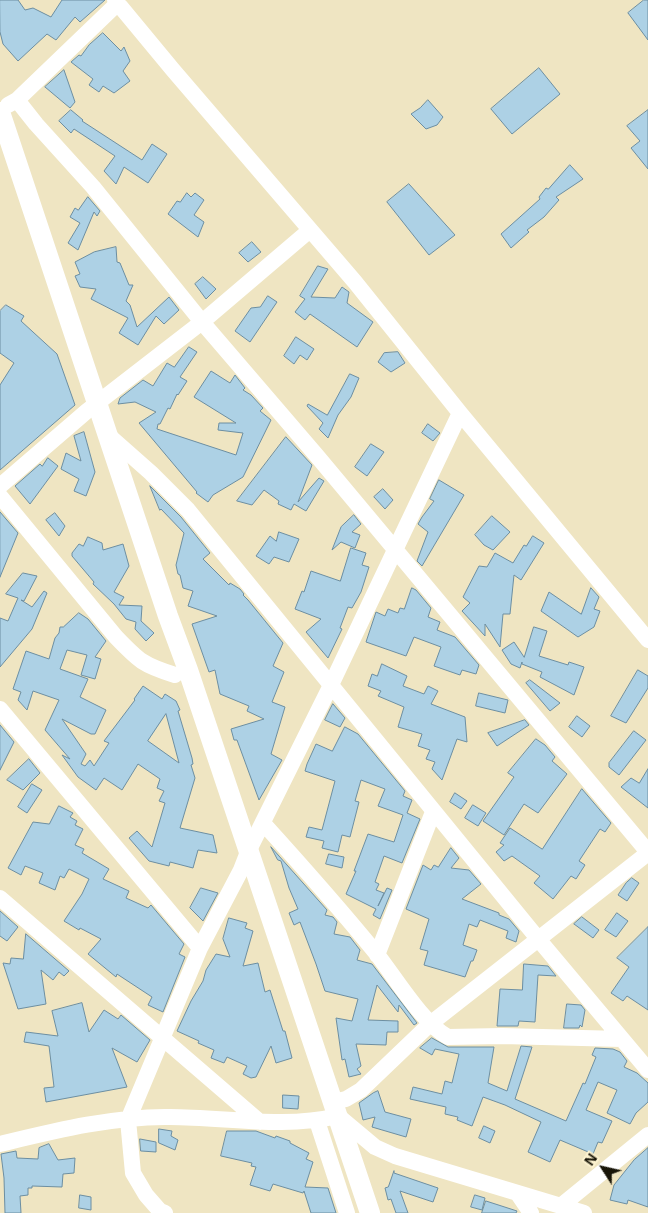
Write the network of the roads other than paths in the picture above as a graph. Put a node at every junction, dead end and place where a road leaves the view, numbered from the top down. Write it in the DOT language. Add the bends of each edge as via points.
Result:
graph roads {
  1 [pos="117,2"];
  2 [pos="17,100"];
  3 [pos="0,111"];
  4 [pos="0,153"];
  5 [pos="310,230"];
  6 [pos="202,322"];
  7 [pos="92,407"];
  8 [pos="460,413"];
  9 [pos="108,435"];
  10 [pos="0,486"];
  11 [pos="0,496"];
  12 [pos="396,551"];
  13 [pos="648,640"];
  14 [pos="175,675"];
  15 [pos="331,686"];
  16 [pos="0,709"];
  17 [pos="434,812"];
  18 [pos="263,823"];
  19 [pos="648,852"];
  20 [pos="244,861"];
  21 [pos="0,898"];
  22 [pos="539,940"];
  23 [pos="200,948"];
  24 [pos="378,955"];
  25 [pos="430,1024"];
  26 [pos="162,1039"];
  27 [pos="622,1039"];
  28 [pos="648,1070"];
  29 [pos="328,1115"];
  30 [pos="128,1120"];
  31 [pos="260,1122"];
  32 [pos="648,1136"];
  33 [pos="0,1144"];
  34 [pos="518,1194"];
  35 [pos="562,1206"];
  36 [pos="165,1213"];
  37 [pos="347,1213"];
  38 [pos="358,1213"];
  39 [pos="370,1213"];
  40 [pos="531,1213"];
  41 [pos="584,1213"];
  1 -- 2 [label="street"];
  1 -- 5 [label="street"];
  2 -- 3 [label="street"];
  2 -- 6 [label="street" via="93,187"];
  3 -- 7 [label="street"];
  4 -- 7 [label="street"];
  5 -- 6 [label="street"];
  5 -- 8 [label="street"];
  6 -- 7 [label="street"];
  6 -- 12 [label="street"];
  7 -- 9 [label="street"];
  7 -- 10 [label="street"];
  7 -- 14 [label="street"];
  8 -- 12 [label="street"];
  8 -- 13 [label="street"];
  9 -- 15 [label="street" via="188,510"];
  9 -- 20 [label="street"];
  11 -- 14 [label="street" via="136,658 150,667"];
  12 -- 15 [label="street"];
  12 -- 19 [label="street"];
  14 -- 20 [label="street"];
  15 -- 17 [label="street"];
  15 -- 18 [label="street"];
  16 -- 23 [label="street"];
  17 -- 22 [label="street"];
  17 -- 24 [label="street"];
  18 -- 20 [label="street"];
  18 -- 24 [label="street"];
  19 -- 22 [label="street"];
  20 -- 23 [label="street"];
  20 -- 29 [label="street"];
  21 -- 26 [label="street"];
  22 -- 25 [label="street"];
  22 -- 27 [label="street"];
  23 -- 26 [label="street"];
  24 -- 25 [label="street"];
  25 -- 27 [label="street" via="448,1037"];
  25 -- 29 [label="street" via="361,1090"];
  26 -- 30 [label="street"];
  26 -- 31 [label="street"];
  27 -- 28 [label="street"];
  29 -- 31 [label="street"];
  29 -- 34 [label="street" via="375,1147 396,1156"];
  29 -- 37 [label="street"];
  29 -- 38 [label="street"];
  29 -- 39 [label="street"];
  30 -- 31 [label="street" via="169,1117"];
  30 -- 33 [label="street" via="62,1129"];
  30 -- 36 [label="street" via="133,1173 146,1195"];
  32 -- 35 [label="street"];
  34 -- 35 [label="street"];
  34 -- 40 [label="street"];
  35 -- 41 [label="street"];
}
